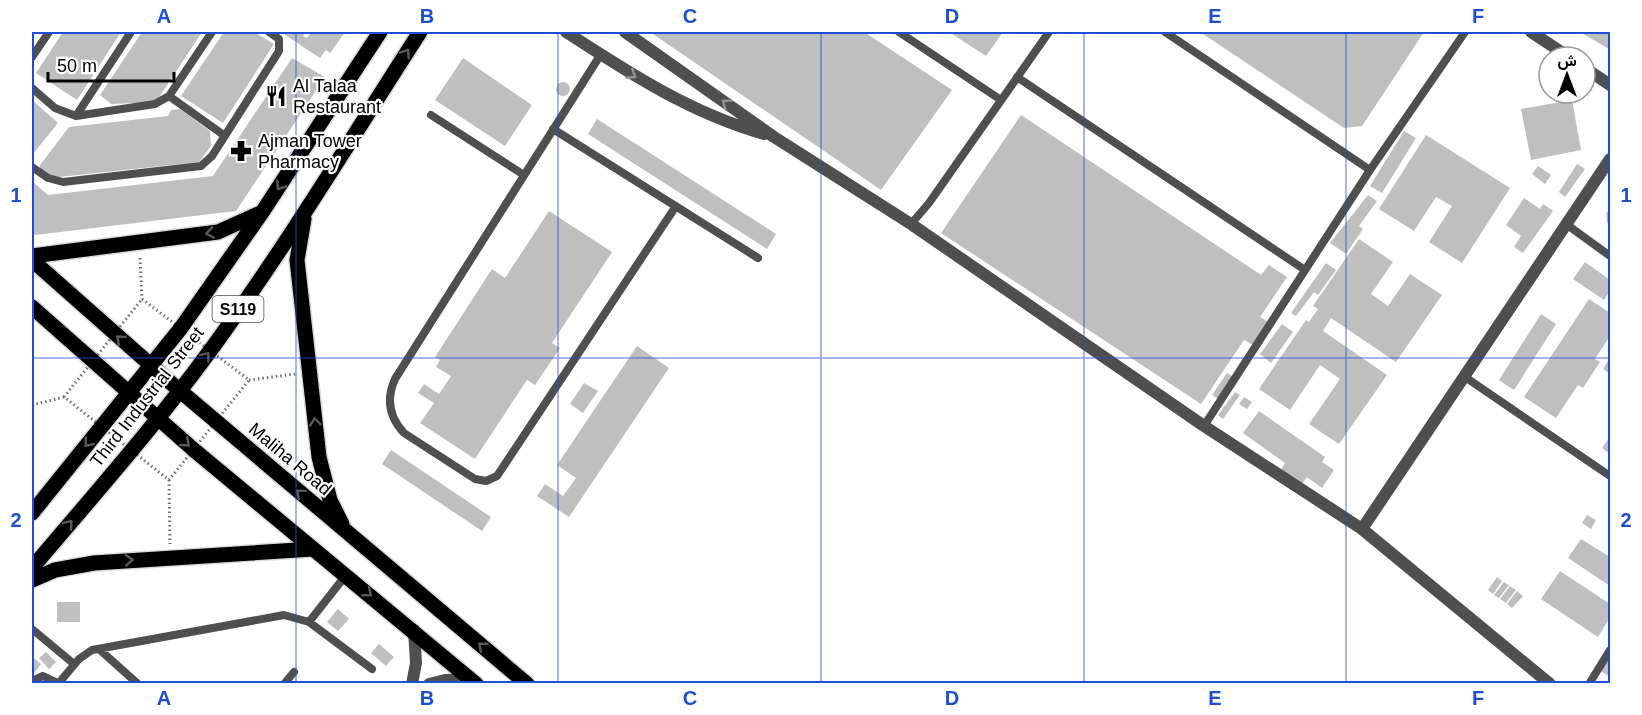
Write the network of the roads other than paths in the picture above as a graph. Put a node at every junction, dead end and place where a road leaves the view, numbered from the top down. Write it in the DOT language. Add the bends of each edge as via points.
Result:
graph roads {
  1 [pos="49,32"];
  2 [pos="131,32"];
  3 [pos="212,32"];
  4 [pos="269,32"];
  5 [pos="380,32"];
  6 [pos="420,32"];
  7 [pos="566,32"];
  8 [pos="625,32"];
  9 [pos="899,32"];
  10 [pos="1049,32"];
  11 [pos="1165,32"];
  12 [pos="1465,32"];
  13 [pos="1531,32"];
  14 [pos="1551,45"];
  15 [pos="601,54"];
  16 [pos="32,57"];
  17 [pos="1597,76"];
  18 [pos="1017,77"];
  19 [pos="1611,85"];
  20 [pos="32,88"];
  21 [pos="168,96"];
  22 [pos="1001,100"];
  23 [pos="430,115"];
  24 [pos="76,116"];
  25 [pos="553,129"];
  26 [pos="225,136"];
  27 [pos="774,137"];
  28 [pos="1611,159"];
  29 [pos="32,167"];
  30 [pos="1370,170"];
  31 [pos="524,175"];
  32 [pos="676,206"];
  33 [pos="306,209"];
  34 [pos="263,211"];
  35 [pos="911,224"];
  36 [pos="1566,224"];
  37 [pos="32,256"];
  38 [pos="1611,256"];
  39 [pos="758,258"];
  40 [pos="32,260"];
  41 [pos="1305,270"];
  42 [pos="32,307"];
  43 [pos="150,365"];
  44 [pos="1465,377"];
  45 [pos="179,390"];
  46 [pos="129,393"];
  47 [pos="157,418"];
  48 [pos="1204,426"];
  49 [pos="1611,476"];
  50 [pos="32,513"];
  51 [pos="1362,529"];
  52 [pos="351,536"];
  53 [pos="313,549"];
  54 [pos="32,568"];
  55 [pos="346,575"];
  56 [pos="32,580"];
  57 [pos="309,622"];
  58 [pos="32,630"];
  59 [pos="414,630"];
  60 [pos="99,648"];
  61 [pos="1611,650"];
  62 [pos="74,664"];
  63 [pos="372,669"];
  64 [pos="294,672"];
  65 [pos="32,681"];
  66 [pos="473,682"];
  67 [pos="58,683"];
  68 [pos="138,684"];
  69 [pos="284,684"];
  70 [pos="412,684"];
  71 [pos="429,684"];
  72 [pos="527,684"];
  73 [pos="1550,684"];
  74 [pos="1588,684"];
  1 -- 16 [label="lane"];
  2 -- 24 [label="lane"];
  3 -- 21 [label="lane"];
  4 -- 26 [label="lane" via="279,39 279,51"];
  5 -- 34 [label="main road, Third Industrial Street / S119, one-way"];
  33 -- 6 [label="main road, Third Industrial Street / S119, one-way"];
  7 -- 15 [label="street"];
  27 -- 8 [label="street, one-way"];
  9 -- 22 [label="lane"];
  10 -- 18 [label="lane"];
  11 -- 30 [label="lane"];
  12 -- 30 [label="lane"];
  13 -- 14 [label="street"];
  15 -- 25 [label="lane"];
  15 -- 27 [label="street, one-way" via="668,97 726,123"];
  17 -- 19 [label="street"];
  18 -- 22 [label="lane"];
  18 -- 41 [label="lane"];
  20 -- 24 [label="lane" via="55,108"];
  21 -- 24 [label="lane" via="155,104"];
  21 -- 26 [label="lane"];
  22 -- 35 [label="lane"];
  23 -- 31 [label="lane"];
  25 -- 31 [label="lane"];
  25 -- 32 [label="lane"];
  26 -- 29 [label="lane" via="207,161 188,169 63,182"];
  27 -- 35 [label="street"];
  28 -- 36 [label="street"];
  30 -- 41 [label="lane"];
  31 -- 32 [label="lane" via="395,379 389,397 393,417 404,433 480,481 501,472"];
  32 -- 39 [label="lane"];
  45 -- 33 [label="main road, Third Industrial Street / S119, one-way"];
  52 -- 33 [label="main road, one-way" via="339,520 323,479 297,260"];
  34 -- 37 [label="main road, one-way" via="219,232"];
  34 -- 43 [label="main road, Third Industrial Street / S119" via="181,328"];
  35 -- 48 [label="street"];
  36 -- 38 [label="lane"];
  36 -- 44 [label="street"];
  43 -- 40 [label="main road, Maliha Road, one-way"];
  41 -- 48 [label="lane"];
  42 -- 46 [label="main road"];
  43 -- 45 [label="main road, Maliha Road"];
  43 -- 46 [label="main road, Third Industrial Street / S119"];
  44 -- 49 [label="lane"];
  44 -- 51 [label="street"];
  45 -- 47 [label="main road, Third Industrial Street / S119"];
  52 -- 45 [label="main road, Maliha Road, one-way"];
  46 -- 47 [label="main road"];
  46 -- 50 [label="main road, Third Industrial Street / S119, one-way"];
  47 -- 53 [label="main road, one-way"];
  54 -- 47 [label="main road, Third Industrial Street / S119, one-way"];
  48 -- 51 [label="street"];
  51 -- 73 [label="street"];
  72 -- 52 [label="main road, Maliha Road, one-way"];
  53 -- 55 [label="main road"];
  56 -- 53 [label="main road, one-way" via="74,565"];
  55 -- 57 [label="lane"];
  55 -- 59 [label="main road, one-way"];
  57 -- 60 [label="lane" via="284,615"];
  57 -- 63 [label="lane"];
  58 -- 62 [label="lane"];
  59 -- 66 [label="main road"];
  59 -- 70 [label="street" via="416,663"];
  60 -- 62 [label="lane"];
  60 -- 68 [label="lane"];
  61 -- 74 [label="lane"];
  62 -- 67 [label="lane"];
  64 -- 69 [label="lane"];
  65 -- 67 [label="lane" via="43,676"];
  66 -- 71 [label="street" via="445,680"];
}
